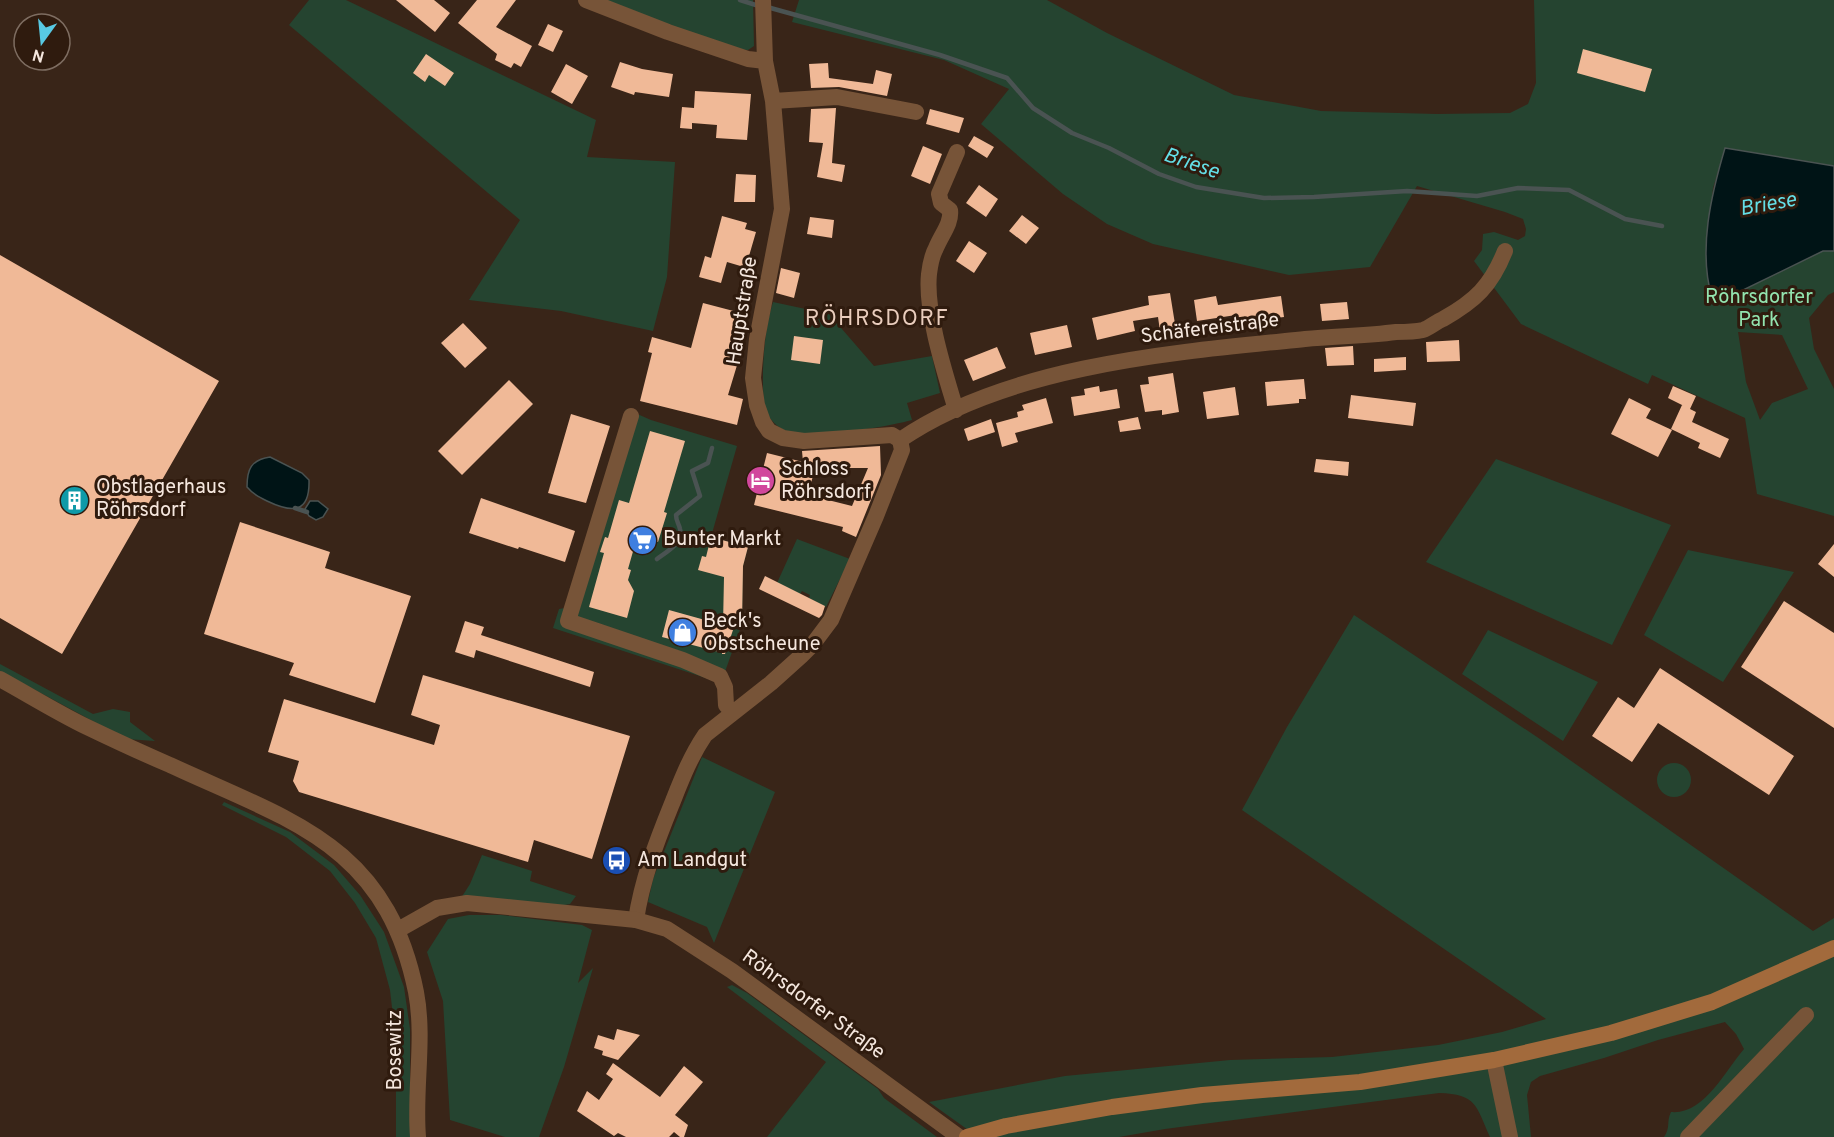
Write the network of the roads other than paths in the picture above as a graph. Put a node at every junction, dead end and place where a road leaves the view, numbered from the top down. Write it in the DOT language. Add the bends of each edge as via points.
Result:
graph roads {
  1 [pos="586,0"];
  2 [pos="763,8"];
  3 [pos="765,61"];
  4 [pos="774,100"];
  5 [pos="916,112"];
  6 [pos="957,152"];
  7 [pos="1505,251"];
  8 [pos="956,410"];
  9 [pos="631,416"];
  10 [pos="900,440"];
  11 [pos="0,679"];
  12 [pos="733,713"];
  13 [pos="636,920"];
  14 [pos="398,930"];
  15 [pos="1834,948"];
  16 [pos="1806,1015"];
  17 [pos="1494,1060"];
  18 [pos="418,1137"];
  19 [pos="959,1137"];
  20 [pos="967,1137"];
  21 [pos="1510,1137"];
  22 [pos="1688,1137"];
  1 -- 3 [label="street" via="668,33"];
  2 -- 3 [label="street, Hauptstraße"];
  3 -- 4 [label="street, Hauptstraße"];
  4 -- 5 [label="street" via="837,97"];
  4 -- 10 [label="street, Hauptstraße" via="782,209 755,359 754,393 762,422 783,438 804,441 892,435"];
  6 -- 8 [label="street" via="939,194 951,217 935,250 929,283 935,329"];
  7 -- 8 [label="street, Schäfereistraße" via="1497,270 1473,301 1423,330 1146,357 1058,374"];
  8 -- 10 [label="street, Schäfereistraße"];
  9 -- 12 [label="street" via="568,621 720,675 726,705"];
  10 -- 12 [label="street" via="902,450 831,620 801,656"];
  11 -- 14 [label="street, Bosewitz" via="86,726 306,828 339,852 373,888"];
  12 -- 13 [label="street" via="705,735 688,762 644,876"];
  13 -- 14 [label="street, Röhrsdorfer Straße" via="467,903 437,908"];
  13 -- 19 [label="street, Röhrsdorfer Straße" via="691,943"];
  14 -- 18 [label="street, Bosewitz" via="416,993"];
  15 -- 17 [label="main road" via="1712,1002 1611,1033"];
  16 -- 22 [label="street"];
  17 -- 20 [label="main road" via="1360,1082 1112,1107"];
  17 -- 21 [label="street"];
}
